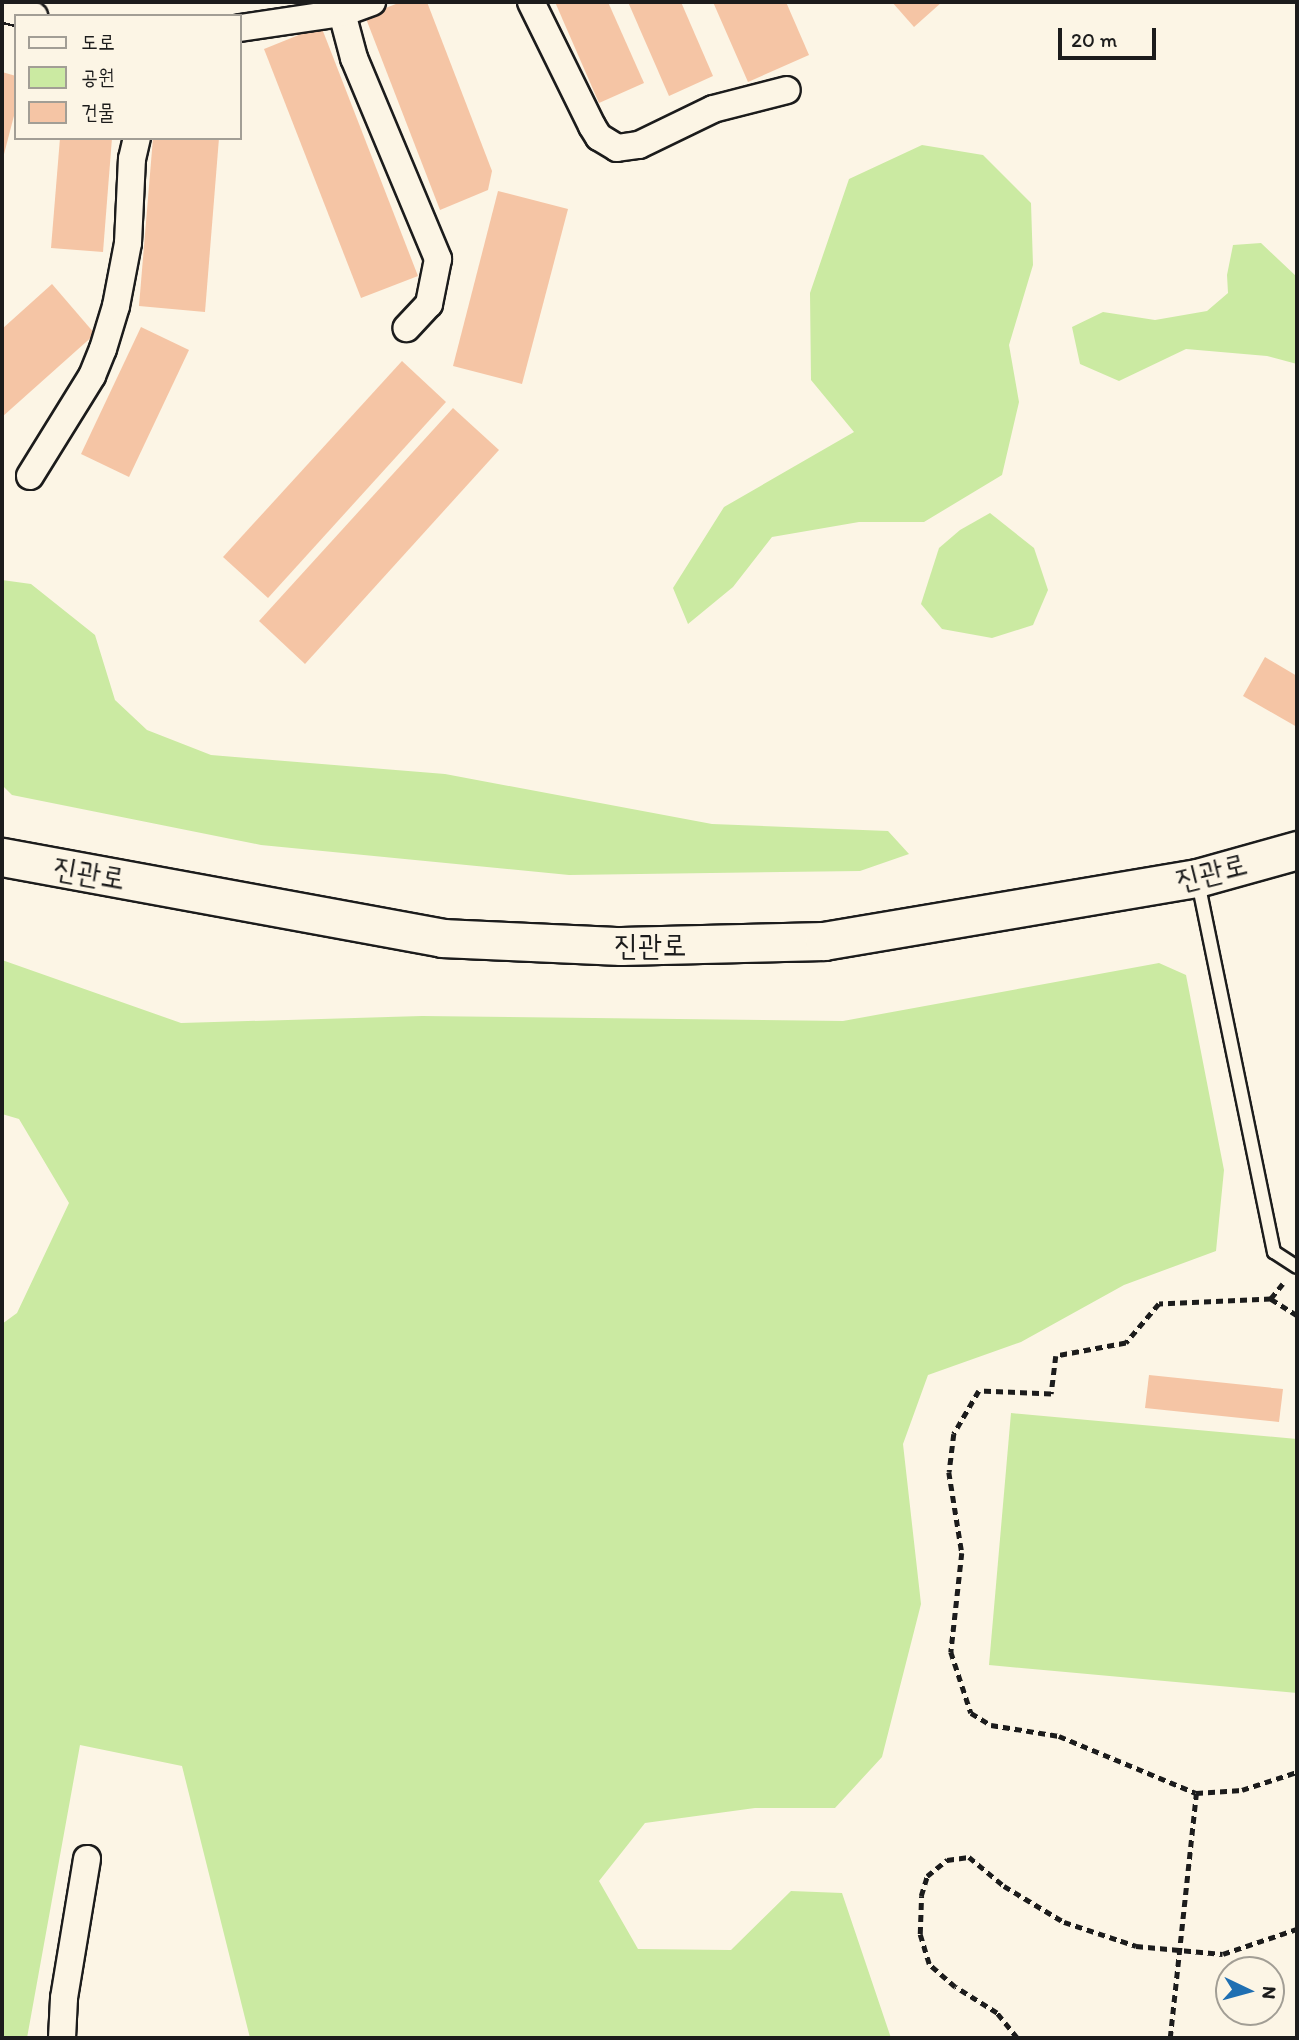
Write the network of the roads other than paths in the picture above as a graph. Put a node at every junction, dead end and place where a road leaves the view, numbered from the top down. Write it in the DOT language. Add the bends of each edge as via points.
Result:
graph roads {
  1 [pos="372,2"];
  2 [pos="531,2"];
  3 [pos="2,8"];
  4 [pos="342,13"];
  5 [pos="26,14"];
  6 [pos="242,28"];
  7 [pos="787,90"];
  8 [pos="137,140"];
  9 [pos="407,328"];
  10 [pos="30,476"];
  11 [pos="1297,850"];
  12 [pos="2,857"];
  13 [pos="1197,878"];
  14 [pos="1296,1266"];
  15 [pos="87,1859"];
  16 [pos="62,2038"];
  1 -- 4 [label="street"];
  2 -- 7 [label="street" via="592,126 608,145 639,145 713,109"];
  3 -- 5 [label="street"];
  4 -- 6 [label="street"];
  4 -- 9 [label="street" via="354,58 438,259 429,304"];
  8 -- 10 [label="street" via="128,243 103,349"];
  11 -- 13 [label="main road, 진관로"];
  12 -- 13 [label="main road, 진관로" via="442,938 621,946 824,942"];
  13 -- 14 [label="lane" via="1274,1252"];
  15 -- 16 [label="street" via="64,1998"];
}
